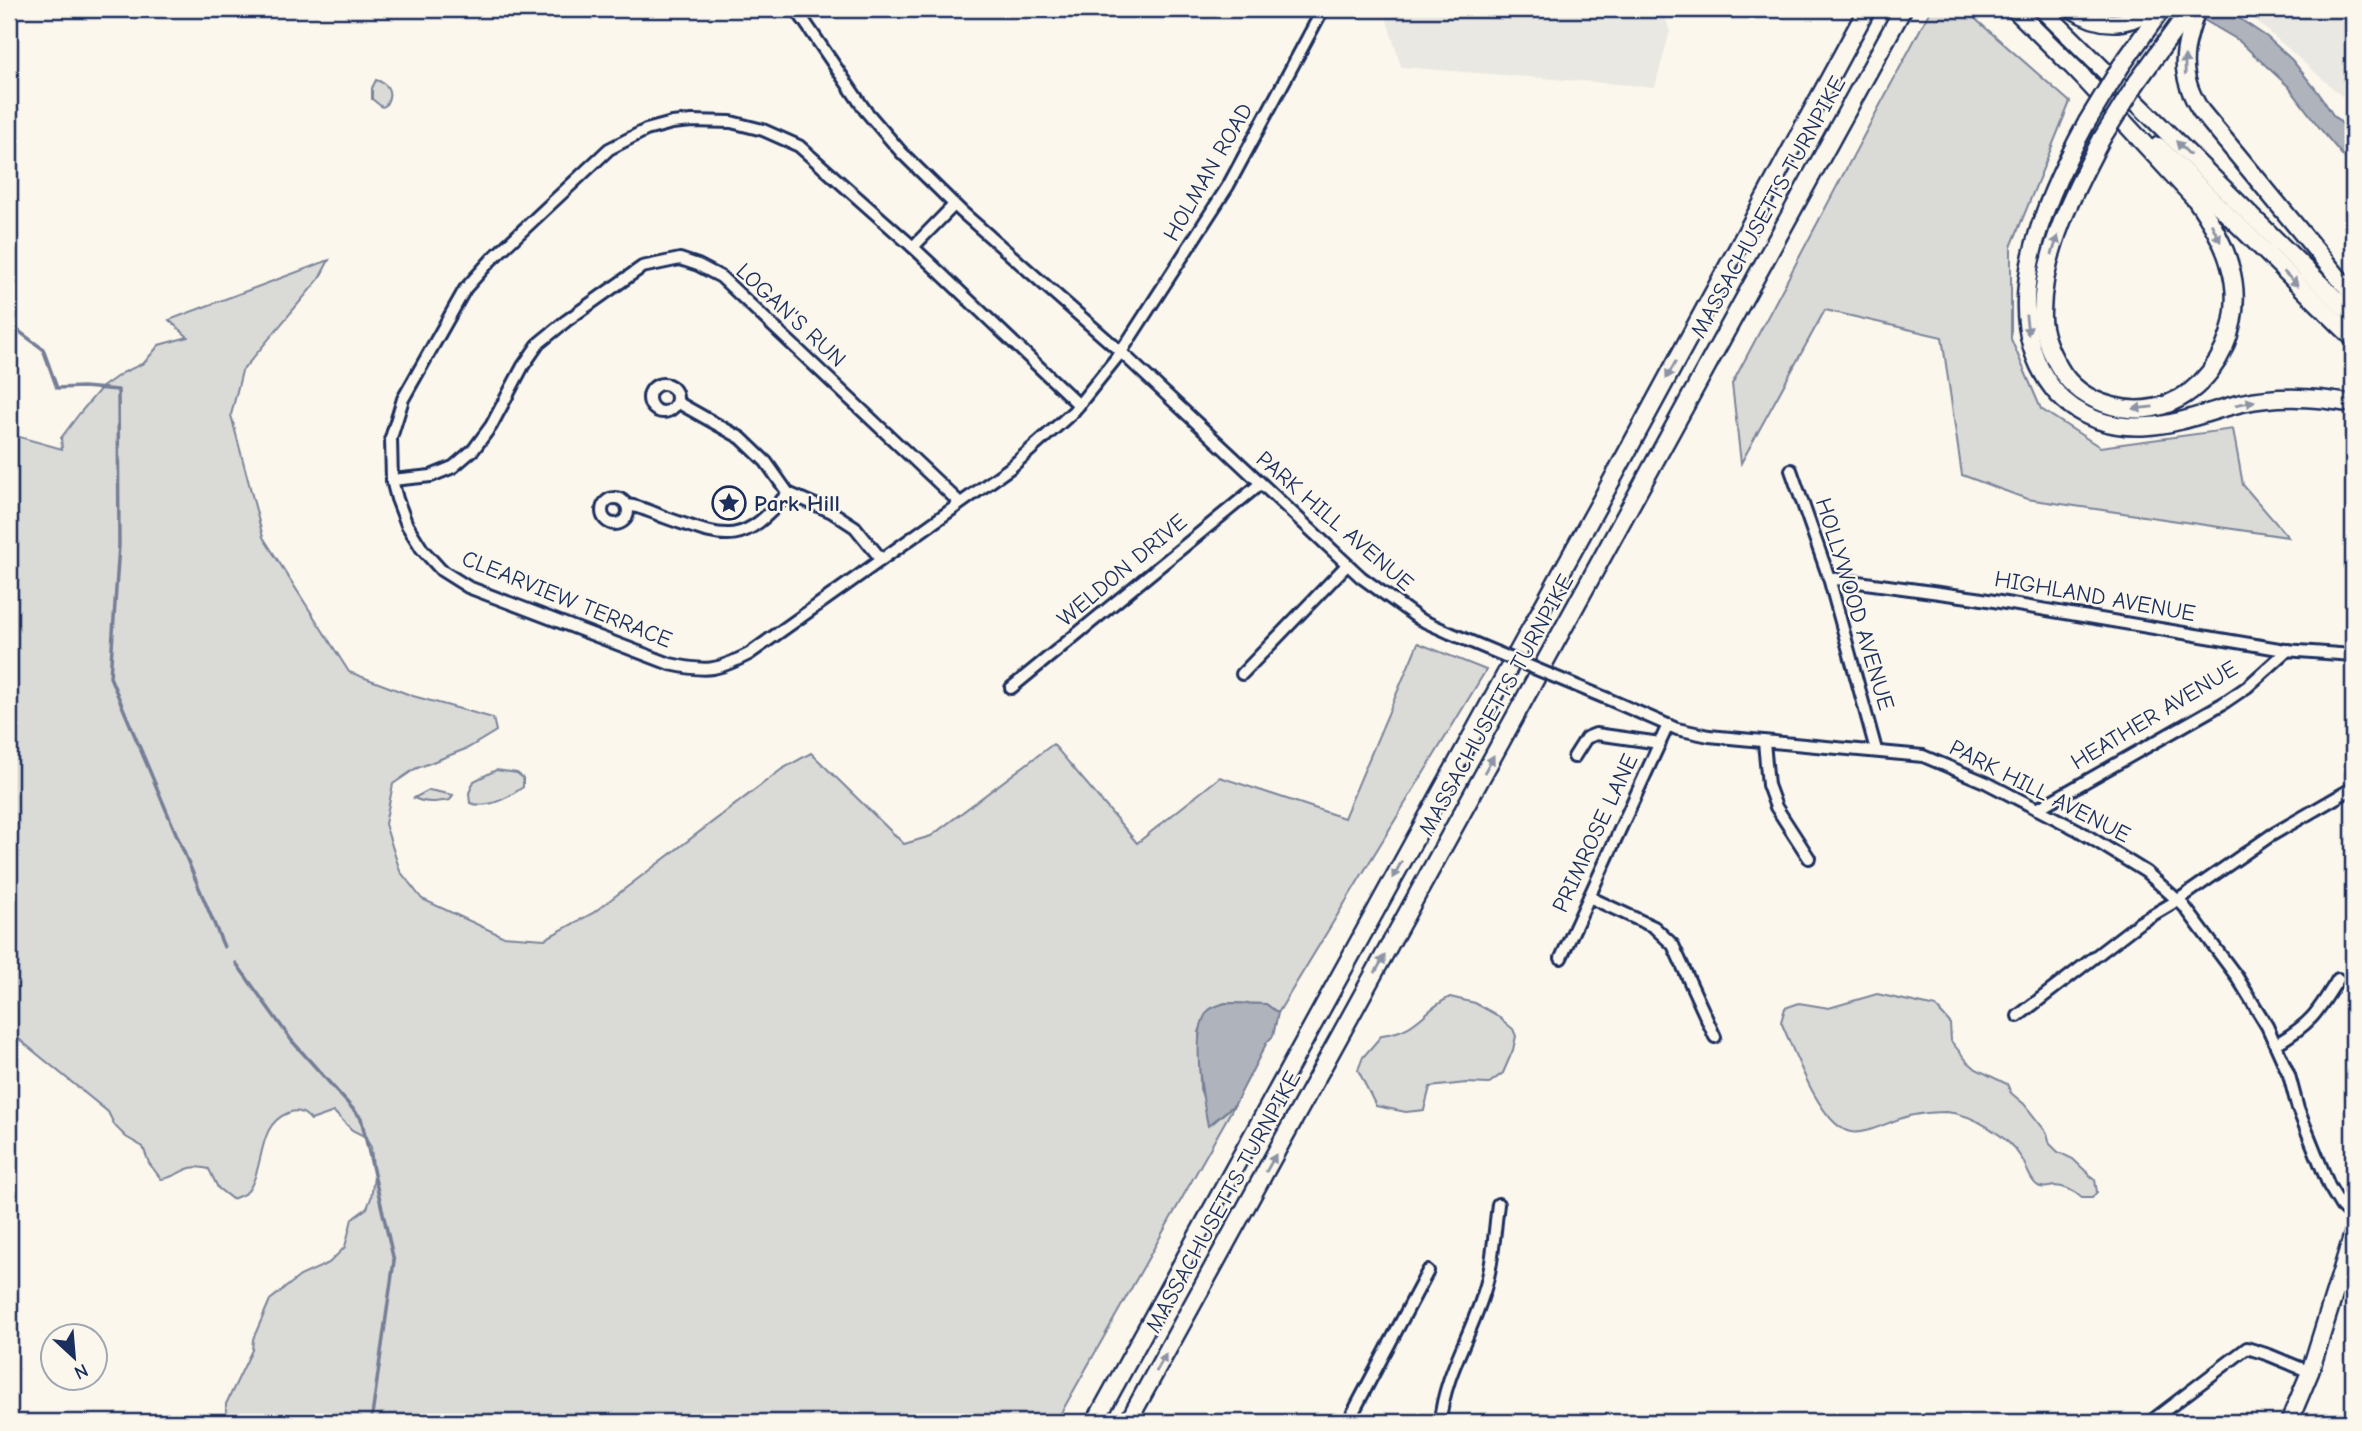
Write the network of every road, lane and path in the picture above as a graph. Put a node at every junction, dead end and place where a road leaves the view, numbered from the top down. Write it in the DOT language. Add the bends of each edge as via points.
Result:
graph roads {
  1 [pos="796,9"];
  2 [pos="1323,9"];
  3 [pos="1867,9"];
  4 [pos="1903,9"];
  5 [pos="2014,9"];
  6 [pos="2042,9"];
  7 [pos="2072,9"];
  8 [pos="2190,9"];
  9 [pos="2197,9"];
  10 [pos="2158,10"];
  11 [pos="2184,27"];
  12 [pos="2076,70"];
  13 [pos="954,205"];
  14 [pos="913,247"];
  15 [pos="2353,295"];
  16 [pos="2353,316"];
  17 [pos="2353,338"];
  18 [pos="1121,352"];
  19 [pos="677,402"];
  20 [pos="2353,404"];
  21 [pos="1079,405"];
  22 [pos="1791,470"];
  23 [pos="392,480"];
  24 [pos="1260,484"];
  25 [pos="788,493"];
  26 [pos="960,503"];
  27 [pos="627,505"];
  28 [pos="881,559"];
  29 [pos="1347,565"];
  30 [pos="1829,578"];
  31 [pos="2288,650"];
  32 [pos="2353,655"];
  33 [pos="1242,674"];
  34 [pos="1011,688"];
  35 [pos="1668,725"];
  36 [pos="1764,742"];
  37 [pos="1660,743"];
  38 [pos="1876,750"];
  39 [pos="1574,757"];
  40 [pos="2353,788"];
  41 [pos="2037,809"];
  42 [pos="1809,858"];
  43 [pos="1589,897"];
  44 [pos="2178,900"];
  45 [pos="1561,958"];
  46 [pos="2339,979"];
  47 [pos="2018,1016"];
  48 [pos="1715,1037"];
  49 [pos="2276,1044"];
  50 [pos="1498,1204"];
  51 [pos="2353,1217"];
  52 [pos="2353,1234"];
  53 [pos="1428,1271"];
  54 [pos="2353,1279"];
  55 [pos="2336,1290"];
  56 [pos="2310,1372"];
  57 [pos="1095,1422"];
  58 [pos="1128,1422"];
  59 [pos="1348,1422"];
  60 [pos="1440,1422"];
  61 [pos="2150,1422"];
  62 [pos="2289,1422"];
  1 -- 13 [label="street, PARK HILL AVENUE" via="865,110"];
  2 -- 18 [label="street, HOLMAN ROAD" via="1228,186"];
  3 -- 57 [label="highway, MASSACHUSETTS TURNPIKE, one-way"];
  58 -- 4 [label="highway, MASSACHUSETTS TURNPIKE, one-way"];
  5 -- 12 [label="highway"];
  16 -- 6 [label="highway, one-way"];
  7 -- 10 [label="highway" via="2112,24"];
  8 -- 11 [label="highway"];
  9 -- 11 [label="highway"];
  10 -- 20 [label="highway, one-way, bridge" via="2087,122 2042,220 2025,313 2027,334 2046,380 2060,398 2080,412 2120,426 2172,423 2245,402 2287,398"];
  12 -- 11 [label="highway, one-way, bridge" via="2196,200 2231,267 2233,319 2218,360 2193,391 2145,410 2102,404 2065,378 2050,352 2041,314 2043,291 2078,183 2102,138 2137,82"];
  15 -- 11 [label="highway, one-way" via="2201,111 2191,94 2184,63"];
  12 -- 17 [label="highway, one-way"];
  13 -- 14 [label="street"];
  13 -- 18 [label="street, PARK HILL AVENUE"];
  14 -- 21 [label="street, CLEARVIEW TERRACE"];
  14 -- 23 [label="street, CLEARVIEW TERRACE" via="799,146 764,130 731,122 692,121 639,133 609,149 465,289 403,399 391,438"];
  18 -- 21 [label="street, CLEARVIEW TERRACE"];
  18 -- 24 [label="street, PARK HILL AVENUE"];
  19 -- 25 [label="street" via="741,438"];
  21 -- 26 [label="street, CLEARVIEW TERRACE" via="1010,468"];
  22 -- 30 [label="street, HOLLYWOOD AVENUE"];
  23 -- 26 [label="street, LOGAN'S RUN" via="431,476 453,467 491,426 539,343 642,267 680,259 721,277"];
  23 -- 28 [label="street, CLEARVIEW TERRACE" via="407,525 422,550 441,570 468,587 670,664 699,670 727,665 749,654"];
  24 -- 29 [label="street, PARK HILL AVENUE"];
  24 -- 34 [label="street, WELDON DRIVE"];
  25 -- 27 [label="street" via="767,517 744,533 728,535"];
  25 -- 28 [label="street" via="855,527"];
  26 -- 28 [label="street, CLEARVIEW TERRACE"];
  29 -- 33 [label="street"];
  29 -- 35 [label="street, PARK HILL AVENUE, bridge" via="1424,622"];
  30 -- 31 [label="street, HIGHLAND AVENUE"];
  30 -- 38 [label="street, HOLLYWOOD AVENUE"];
  31 -- 32 [label="street, HIGHLAND AVENUE"];
  31 -- 41 [label="street, HEATHER AVENUE" via="2222,704"];
  35 -- 36 [label="street, PARK HILL AVENUE" via="1709,736"];
  35 -- 37 [label="street, PRIMROSE LANE"];
  36 -- 38 [label="street, PARK HILL AVENUE"];
  36 -- 42 [label="street" via="1768,785 1776,807"];
  37 -- 39 [label="street" via="1596,734 1586,738"];
  37 -- 43 [label="street, PRIMROSE LANE"];
  38 -- 41 [label="street, PARK HILL AVENUE" via="1934,759"];
  40 -- 44 [label="street" via="2270,836"];
  41 -- 44 [label="street, PARK HILL AVENUE" via="2124,856"];
  43 -- 45 [label="street, PRIMROSE LANE"];
  43 -- 48 [label="street" via="1654,927 1673,946"];
  44 -- 47 [label="street" via="2139,923"];
  44 -- 49 [label="street, PARK HILL AVENUE" via="2237,977"];
  46 -- 49 [label="street" via="2314,1018"];
  49 -- 51 [label="street, PARK HILL AVENUE" via="2329,1186"];
  50 -- 60 [label="street" via="1490,1270 1449,1376"];
  52 -- 55 [label="highway"];
  53 -- 59 [label="street"];
  54 -- 55 [label="main road"];
  55 -- 56 [label="highway"];
  56 -- 61 [label="street" via="2247,1348"];
  56 -- 62 [label="highway"];
}
